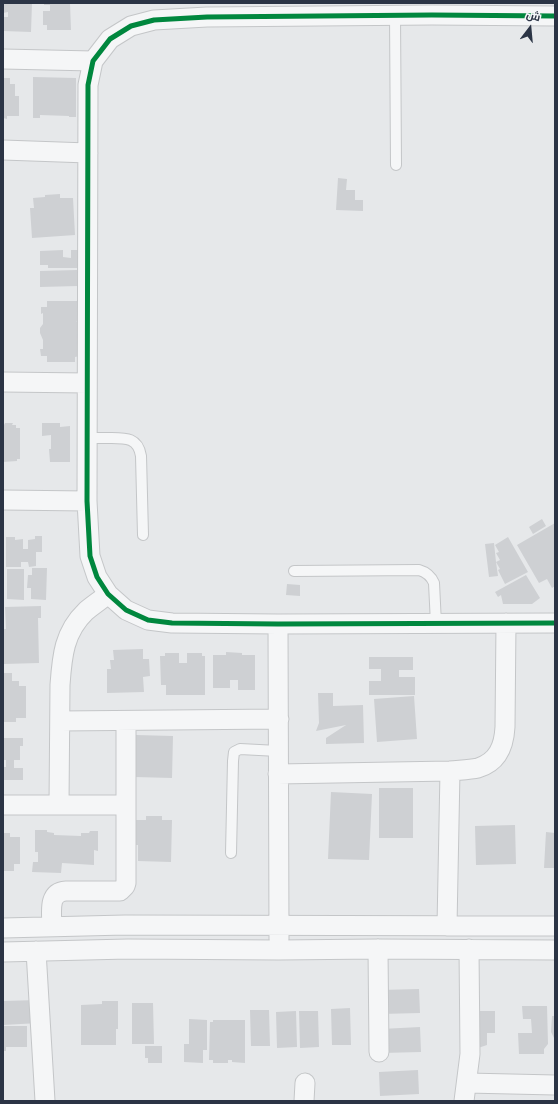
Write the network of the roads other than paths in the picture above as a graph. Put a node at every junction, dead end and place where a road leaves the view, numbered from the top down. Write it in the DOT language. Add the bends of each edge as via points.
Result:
graph roads {
  1 [pos="432,9"];
  2 [pos="208,10"];
  3 [pos="516,10"];
  4 [pos="395,15"];
  5 [pos="555,16"];
  6 [pos="3,59"];
  7 [pos="93,61"];
  8 [pos="3,150"];
  9 [pos="88,153"];
  10 [pos="396,165"];
  11 [pos="3,382"];
  12 [pos="87,383"];
  13 [pos="87,438"];
  14 [pos="3,500"];
  15 [pos="87,501"];
  16 [pos="143,535"];
  17 [pos="294,571"];
  18 [pos="108,594"];
  19 [pos="555,623"];
  20 [pos="278,624"];
  21 [pos="436,624"];
  22 [pos="506,624"];
  23 [pos="279,719"];
  24 [pos="60,721"];
  25 [pos="126,721"];
  26 [pos="278,751"];
  27 [pos="450,771"];
  28 [pos="278,774"];
  29 [pos="3,805"];
  30 [pos="59,805"];
  31 [pos="126,806"];
  32 [pos="231,853"];
  33 [pos="279,926"];
  34 [pos="447,926"];
  35 [pos="555,926"];
  36 [pos="52,927"];
  37 [pos="3,928"];
  38 [pos="378,949"];
  39 [pos="469,949"];
  40 [pos="279,950"];
  41 [pos="555,950"];
  42 [pos="36,951"];
  43 [pos="3,952"];
  44 [pos="380,1052"];
  45 [pos="555,1085"];
  46 [pos="465,1092"];
  47 [pos="45,1101"];
  1 -- 3 [label="street"];
  1 -- 4 [label="street"];
  2 -- 4 [label="street"];
  2 -- 7 [label="street" via="131,26 110,39"];
  3 -- 5 [label="street"];
  4 -- 10 [label="lane"];
  6 -- 7 [label="street"];
  7 -- 9 [label="street" via="88,86"];
  8 -- 9 [label="street"];
  9 -- 12 [label="street"];
  11 -- 12 [label="street"];
  12 -- 13 [label="street"];
  13 -- 15 [label="street"];
  13 -- 16 [label="lane" via="125,438 138,446"];
  14 -- 15 [label="street"];
  15 -- 18 [label="street" via="90,556 97,576"];
  17 -- 21 [label="lane" via="424,571 434,583"];
  18 -- 20 [label="street" via="126,610 148,620"];
  18 -- 24 [label="street" via="86,612 69,632 61,666"];
  19 -- 22 [label="street"];
  20 -- 21 [label="street"];
  20 -- 23 [label="street"];
  21 -- 22 [label="street"];
  22 -- 27 [label="street" via="504,740 499,753 491,763 478,768"];
  23 -- 25 [label="street"];
  23 -- 26 [label="street"];
  24 -- 25 [label="street"];
  24 -- 30 [label="street"];
  25 -- 31 [label="street"];
  26 -- 28 [label="street"];
  26 -- 32 [label="lane" via="240,749 234,752"];
  27 -- 28 [label="street"];
  27 -- 34 [label="street"];
  28 -- 33 [label="street"];
  29 -- 30 [label="street"];
  30 -- 31 [label="street"];
  31 -- 36 [label="street" via="125,886 120,891 56,893 52,902"];
  33 -- 34 [label="street"];
  33 -- 36 [label="street"];
  33 -- 40 [label="street"];
  34 -- 35 [label="street"];
  36 -- 37 [label="street"];
  38 -- 39 [label="street"];
  38 -- 40 [label="street"];
  38 -- 44 [label="street"];
  39 -- 41 [label="street"];
  39 -- 46 [label="street" via="470,1054"];
  40 -- 42 [label="street"];
  42 -- 43 [label="street"];
  42 -- 47 [label="street"];
  45 -- 46 [label="street"];
}
